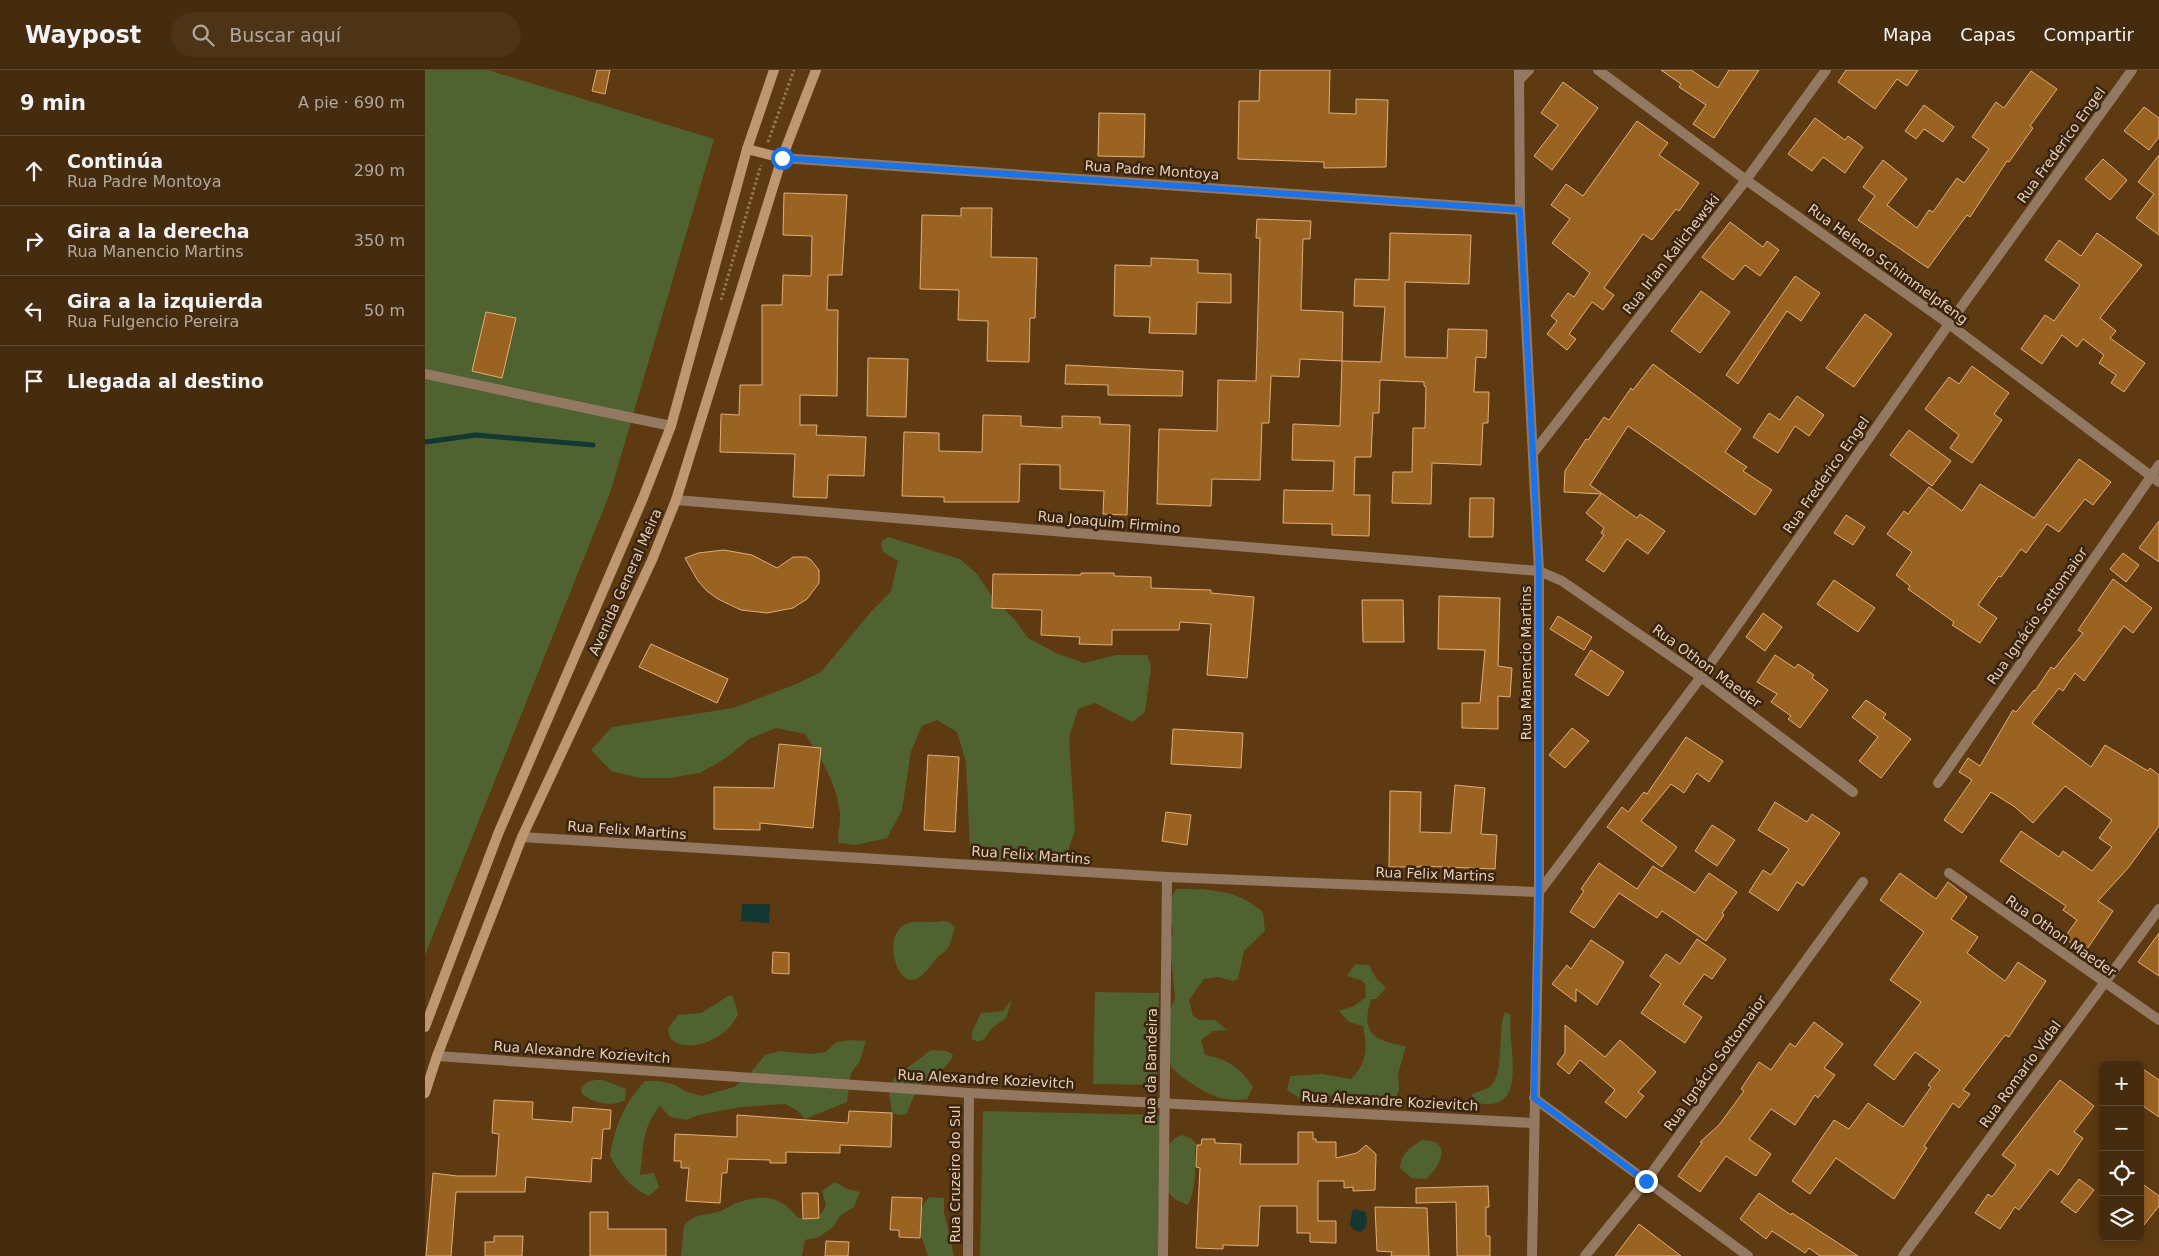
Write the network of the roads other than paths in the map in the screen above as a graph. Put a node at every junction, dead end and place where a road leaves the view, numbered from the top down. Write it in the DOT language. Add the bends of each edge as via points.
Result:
graph roads {
  1 [pos="774,70"];
  2 [pos="815,70"];
  3 [pos="1529,70"];
  4 [pos="1598,70"];
  5 [pos="1826,70"];
  6 [pos="2132,70"];
  7 [pos="1519,75"];
  8 [pos="747,149"];
  9 [pos="782,158"];
  10 [pos="1746,180"];
  11 [pos="1520,210"];
  12 [pos="1949,324"];
  13 [pos="425,374"];
  14 [pos="671,426"];
  15 [pos="1535,452"];
  16 [pos="2159,465"];
  17 [pos="2155,479"];
  18 [pos="676,500"];
  19 [pos="1539,571"];
  20 [pos="1701,677"];
  21 [pos="1938,783"];
  22 [pos="1853,792"];
  23 [pos="522,838"];
  24 [pos="1949,872"];
  25 [pos="1167,877"];
  26 [pos="1863,882"];
  27 [pos="1539,892"];
  28 [pos="2159,909"];
  29 [pos="2104,983"];
  30 [pos="2159,1020"];
  31 [pos="425,1027"];
  32 [pos="437,1056"];
  33 [pos="969,1092"];
  34 [pos="425,1093"];
  35 [pos="1534,1098"];
  36 [pos="1164,1102"];
  37 [pos="1533,1123"];
  38 [pos="1646,1181"];
  39 [pos="969,1256"];
  40 [pos="1163,1256"];
  41 [pos="1532,1256"];
  42 [pos="1585,1256"];
  43 [pos="1748,1256"];
  44 [pos="1903,1256"];
  1 -- 8 [label="main road, Avenida General Meira"];
  2 -- 9 [label="main road, Avenida General Meira"];
  3 -- 7 [label="street"];
  4 -- 10 [label="street, Rua Heleno Schimmelpfeng"];
  5 -- 10 [label="street, Rua Irlan Kalichewski"];
  6 -- 12 [label="street, Rua Frederico Engel"];
  7 -- 11 [label="street, Rua Manencio Martins"];
  8 -- 9 [label="main road"];
  8 -- 14 [label="main road, Avenida General Meira"];
  9 -- 11 [label="street, Rua Padre Montoya"];
  9 -- 18 [label="main road, Avenida General Meira"];
  10 -- 12 [label="street, Rua Heleno Schimmelpfeng"];
  10 -- 15 [label="street, Rua Irlan Kalichewski"];
  11 -- 15 [label="street, Rua Manencio Martins"];
  12 -- 17 [label="street, Rua Heleno Schimmelpfeng"];
  12 -- 20 [label="street, Rua Frederico Engel"];
  13 -- 14 [label="street"];
  14 -- 31 [label="main road, Avenida General Meira" via="498,834"];
  15 -- 19 [label="street, Rua Manencio Martins"];
  16 -- 17 [label="street, Rua Ignácio Sottomaior"];
  17 -- 21 [label="street, Rua Ignácio Sottomaior"];
  18 -- 19 [label="street, Rua Joaquim Firmino"];
  18 -- 23 [label="main road, Avenida General Meira" via="652,560"];
  19 -- 20 [label="street, Rua Othon Maeder" via="1562,581"];
  19 -- 27 [label="street, Rua Manencio Martins"];
  20 -- 22 [label="street, Rua Othon Maeder"];
  20 -- 27 [label="street, Rua Frederico Engel"];
  23 -- 25 [label="street, Rua Felix Martins"];
  23 -- 32 [label="main road, Avenida General Meira"];
  24 -- 29 [label="street, Rua Othon Maeder"];
  25 -- 27 [label="street, Rua Felix Martins"];
  25 -- 36 [label="street, Rua da Bandeira"];
  26 -- 38 [label="street, Rua Ignácio Sottomaior"];
  27 -- 35 [label="street, Rua Manencio Martins"];
  28 -- 29 [label="street, Rua Romario Vidal"];
  29 -- 30 [label="street, Rua Othon Maeder"];
  29 -- 44 [label="street, Rua Romario Vidal"];
  32 -- 33 [label="street, Rua Alexandre Kozievitch"];
  32 -- 34 [label="main road, Avenida General Meira"];
  33 -- 36 [label="street, Rua Alexandre Kozievitch"];
  33 -- 39 [label="street, Rua Cruzeiro do Sul"];
  35 -- 37 [label="street, Rua Manencio Martins"];
  35 -- 38 [label="street"];
  36 -- 37 [label="street, Rua Alexandre Kozievitch"];
  36 -- 40 [label="street, Rua da Bandeira"];
  37 -- 41 [label="street, Rua Manencio Martins"];
  38 -- 42 [label="street, Rua Ignácio Sottomaior"];
  38 -- 43 [label="street"];
}
